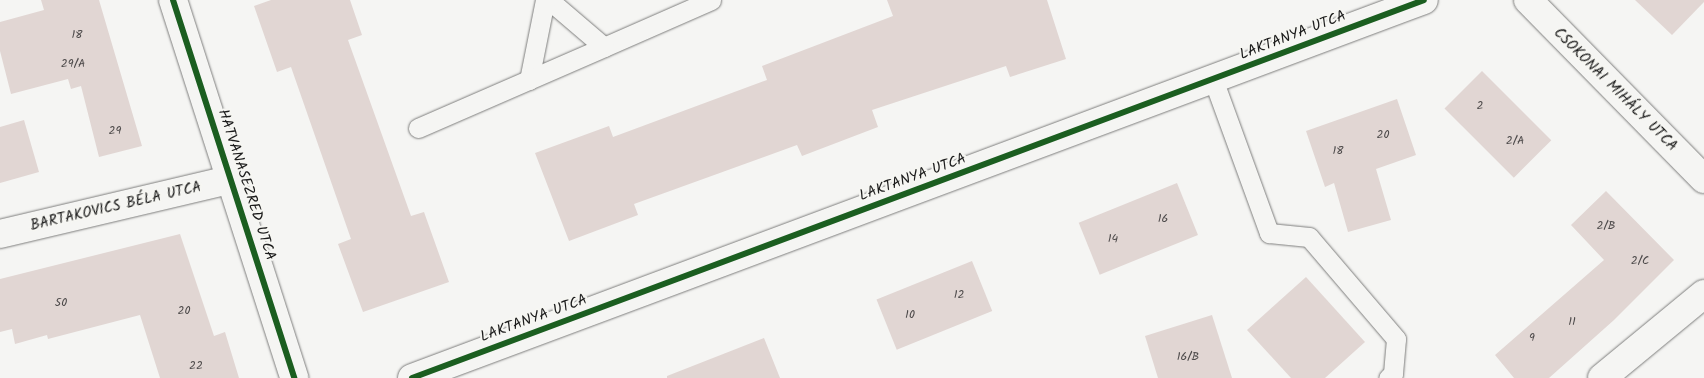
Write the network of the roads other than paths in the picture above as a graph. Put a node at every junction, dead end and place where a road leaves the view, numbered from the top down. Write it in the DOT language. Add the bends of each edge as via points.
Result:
graph roads {
  1 [pos="173,0"];
  2 [pos="545,0"];
  3 [pos="549,0"];
  4 [pos="711,0"];
  5 [pos="1424,0"];
  6 [pos="1528,0"];
  7 [pos="604,47"];
  8 [pos="1213,79"];
  9 [pos="528,80"];
  10 [pos="418,128"];
  11 [pos="232,179"];
  12 [pos="1704,179"];
  13 [pos="0,234"];
  14 [pos="1704,294"];
  15 [pos="294,378"];
  16 [pos="412,378"];
  17 [pos="1388,378"];
  18 [pos="1602,378"];
  1 -- 11 [label="street, HATVANASEZRED UTCA"];
  2 -- 9 [label="lane"];
  3 -- 7 [label="lane"];
  4 -- 7 [label="lane"];
  5 -- 8 [label="street, LAKTANYA UTCA"];
  6 -- 12 [label="street, CSOKONAI MIHÁLY UTCA"];
  7 -- 9 [label="lane"];
  8 -- 16 [label="street, LAKTANYA UTCA"];
  8 -- 17 [label="lane" via="1269,233 1309,237 1396,339 1393,374"];
  9 -- 10 [label="lane"];
  11 -- 13 [label="street, BARTAKOVICS BÉLA UTCA"];
  11 -- 15 [label="street, HATVANASEZRED UTCA"];
  14 -- 18 [label="street"];
}
